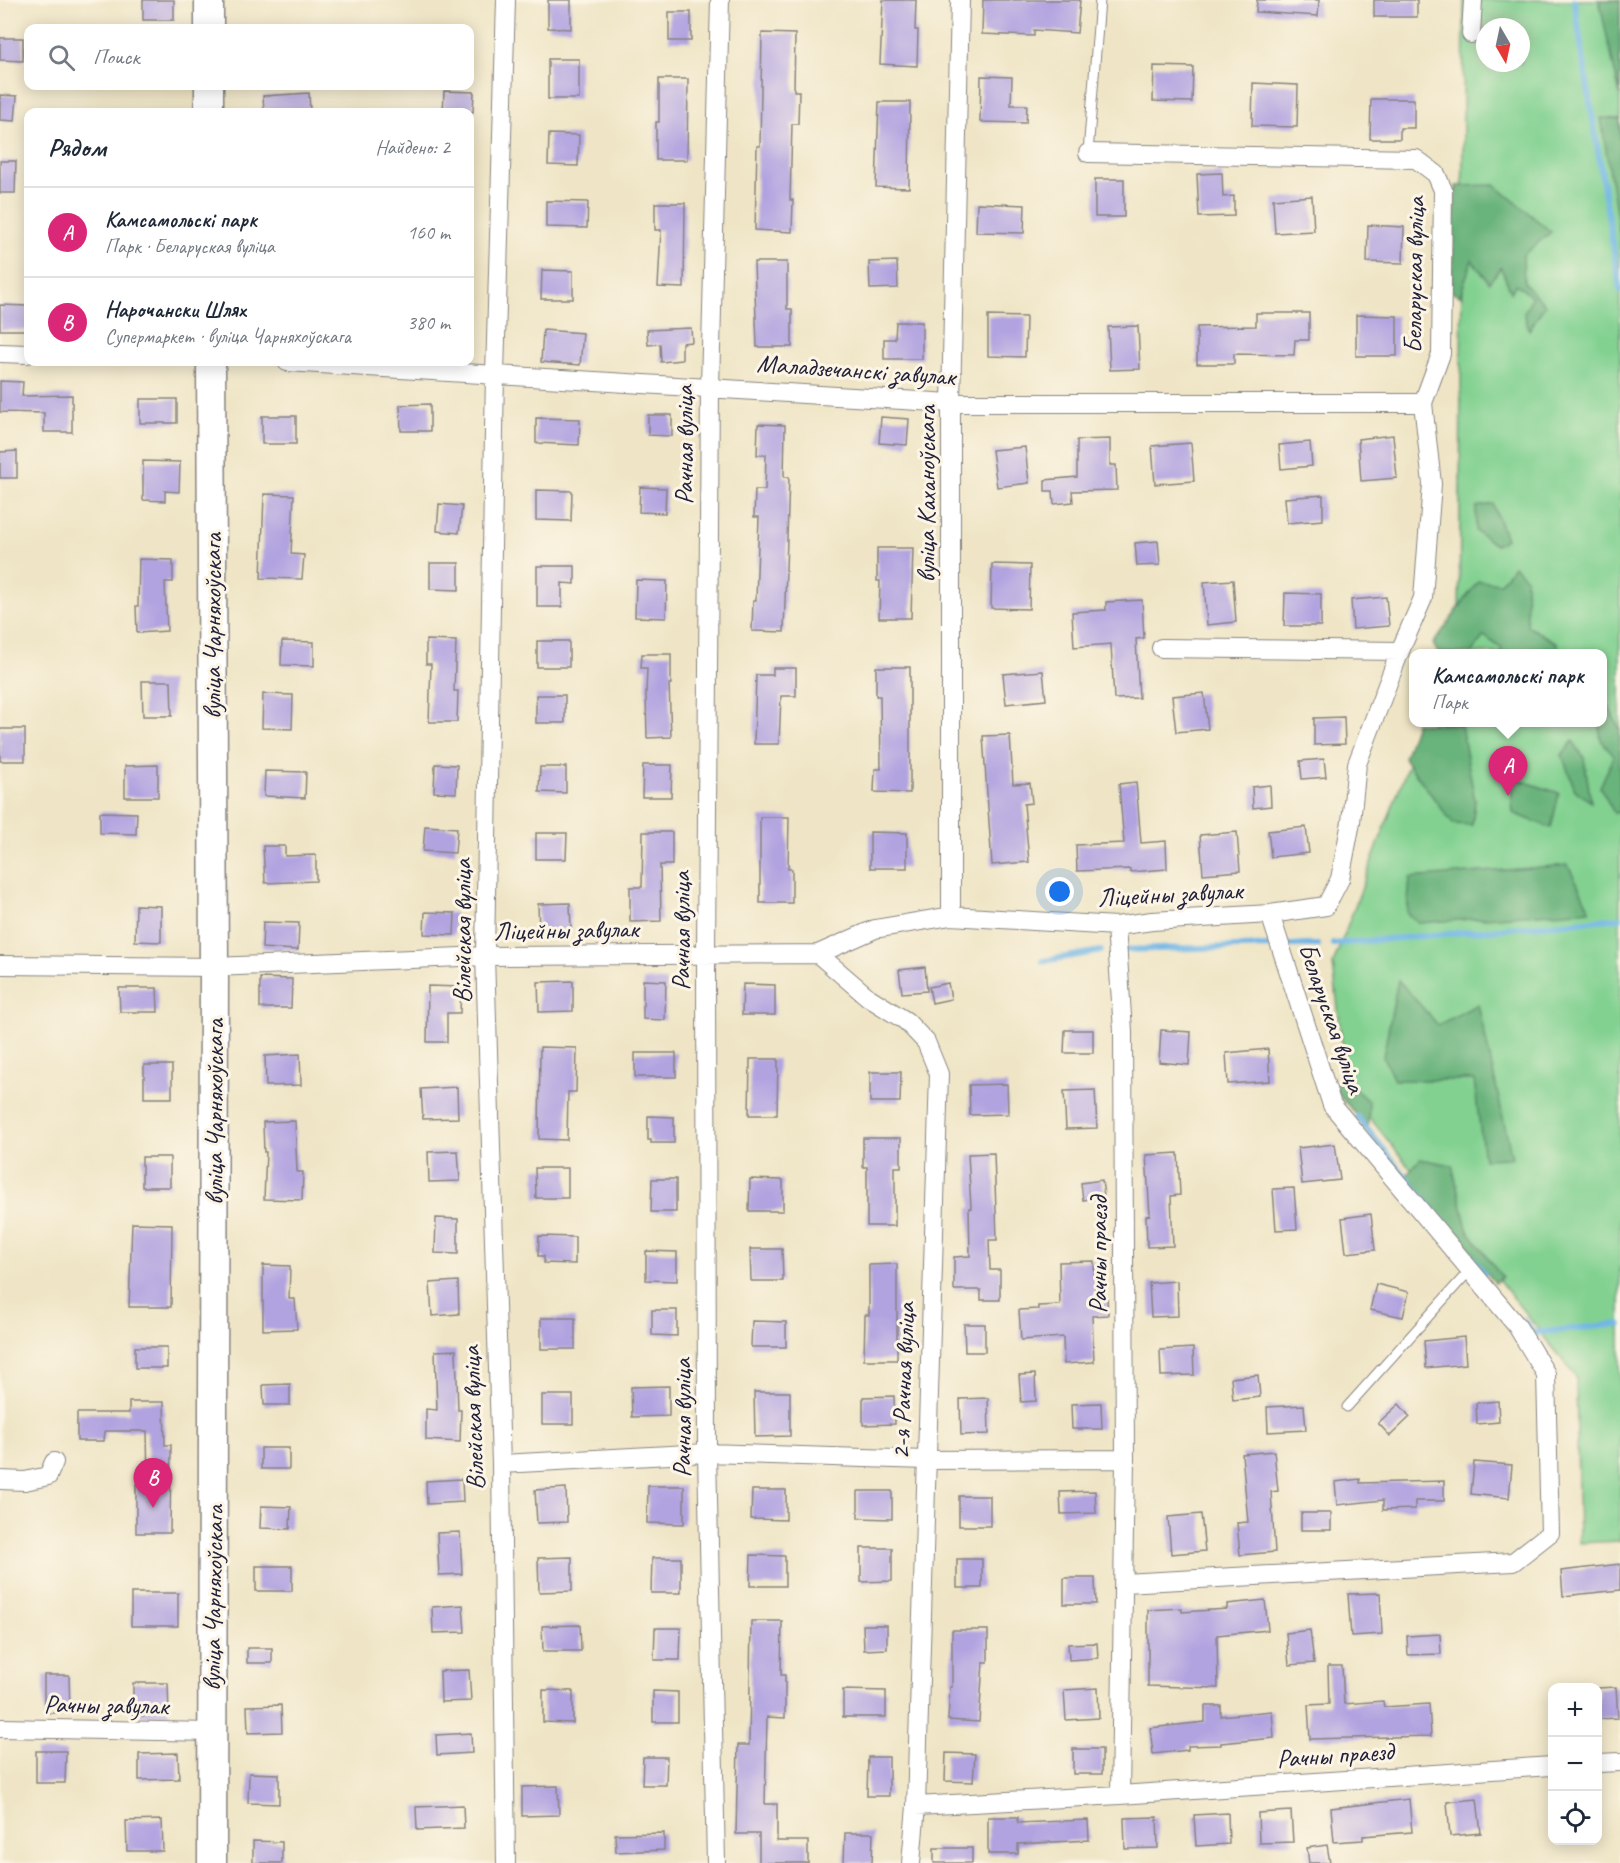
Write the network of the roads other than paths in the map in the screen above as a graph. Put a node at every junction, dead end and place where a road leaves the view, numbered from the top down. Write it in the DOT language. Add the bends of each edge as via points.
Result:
graph roads {
  1 [pos="209,0"];
  2 [pos="506,0"];
  3 [pos="720,0"];
  4 [pos="960,0"];
  5 [pos="1100,0"];
  6 [pos="1473,0"];
  7 [pos="209,24"];
  8 [pos="1471,34"];
  9 [pos="209,90"];
  10 [pos="209,108"];
  11 [pos="1088,153"];
  12 [pos="0,353"];
  13 [pos="24,354"];
  14 [pos="211,366"];
  15 [pos="363,366"];
  16 [pos="495,373"];
  17 [pos="710,387"];
  18 [pos="951,403"];
  19 [pos="1423,404"];
  20 [pos="1161,648"];
  21 [pos="1400,651"];
  22 [pos="1270,914"];
  23 [pos="951,916"];
  24 [pos="1116,926"];
  25 [pos="706,954"];
  26 [pos="818,954"];
  27 [pos="485,957"];
  28 [pos="0,965"];
  29 [pos="214,967"];
  30 [pos="1470,1270"];
  31 [pos="1347,1407"];
  32 [pos="707,1453"];
  33 [pos="1125,1459"];
  34 [pos="926,1460"];
  35 [pos="54,1462"];
  36 [pos="501,1464"];
  37 [pos="0,1480"];
  38 [pos="1124,1583"];
  39 [pos="0,1728"];
  40 [pos="212,1732"];
  41 [pos="1620,1762"];
  42 [pos="1602,1763"];
  43 [pos="1548,1766"];
  44 [pos="1120,1795"];
  45 [pos="916,1806"];
  46 [pos="212,1863"];
  47 [pos="506,1863"];
  48 [pos="716,1863"];
  49 [pos="911,1863"];
  1 -- 7 [label="main road"];
  2 -- 16 [label="street, Вілейская вуліца"];
  3 -- 17 [label="street, Рачная вуліца"];
  4 -- 18 [label="street, вуліца Каханоўскага"];
  5 -- 11 [label="lane"];
  6 -- 8 [label="street"];
  9 -- 10 [label="main road"];
  11 -- 19 [label="street, Беларуская вуліца" via="1416,159 1436,174 1443,190 1441,354"];
  12 -- 13 [label="street"];
  14 -- 29 [label="main road, вуліца Чарняхоўскага"];
  15 -- 16 [label="street, Маладзечанскі завулак"];
  16 -- 17 [label="street, Маладзечанскі завулак"];
  16 -- 27 [label="street, Вілейская вуліца"];
  17 -- 18 [label="street, Маладзечанскі завулак"];
  17 -- 25 [label="street, Рачная вуліца"];
  18 -- 19 [label="street, Маладзечанскі завулак"];
  18 -- 23 [label="street, вуліца Каханоўскага"];
  19 -- 21 [label="street, Беларуская вуліца" via="1432,484 1423,598"];
  20 -- 21 [label="street"];
  21 -- 22 [label="street, Беларуская вуліца" via="1358,764 1340,879 1326,906"];
  22 -- 24 [label="street, Ліцейны завулак"];
  22 -- 30 [label="street, Беларуская вуліца" via="1332,1105"];
  23 -- 24 [label="street, Ліцейны завулак"];
  23 -- 26 [label="street, Ліцейны завулак" via="875,928"];
  24 -- 33 [label="street, Рачны праезд" via="1123,1031"];
  25 -- 26 [label="street, Ліцейны завулак"];
  25 -- 27 [label="street, Ліцейны завулак"];
  25 -- 32 [label="street, Рачная вуліца"];
  26 -- 34 [label="street, 2-я Рачная вуліца" via="868,997 906,1021 926,1042 939,1074"];
  27 -- 29 [label="street, Ліцейны завулак"];
  27 -- 36 [label="street, Вілейская вуліца"];
  28 -- 29 [label="street, Ліцейны завулак"];
  29 -- 40 [label="main road, вуліца Чарняхоўскага"];
  30 -- 31 [label="lane"];
  30 -- 38 [label="street, Беларуская вуліца" via="1517,1326 1546,1374 1550,1533 1513,1562"];
  32 -- 34 [label="street"];
  32 -- 36 [label="street"];
  32 -- 48 [label="street, Рачная вуліца"];
  33 -- 34 [label="street"];
  33 -- 38 [label="street, Рачны праезд"];
  34 -- 45 [label="street, 2-я Рачная вуліца"];
  35 -- 37 [label="street" via="48,1476 25,1481"];
  36 -- 47 [label="street, Вілейская вуліца"];
  38 -- 44 [label="street, Рачны праезд"];
  39 -- 40 [label="street, Рачны завулак"];
  40 -- 46 [label="main road, вуліца Чарняхоўскага"];
  41 -- 42 [label="street"];
  43 -- 44 [label="street, Рачны праезд"];
  44 -- 45 [label="street, Рачны праезд"];
  45 -- 49 [label="street, 2-я Рачная вуліца"];
}
